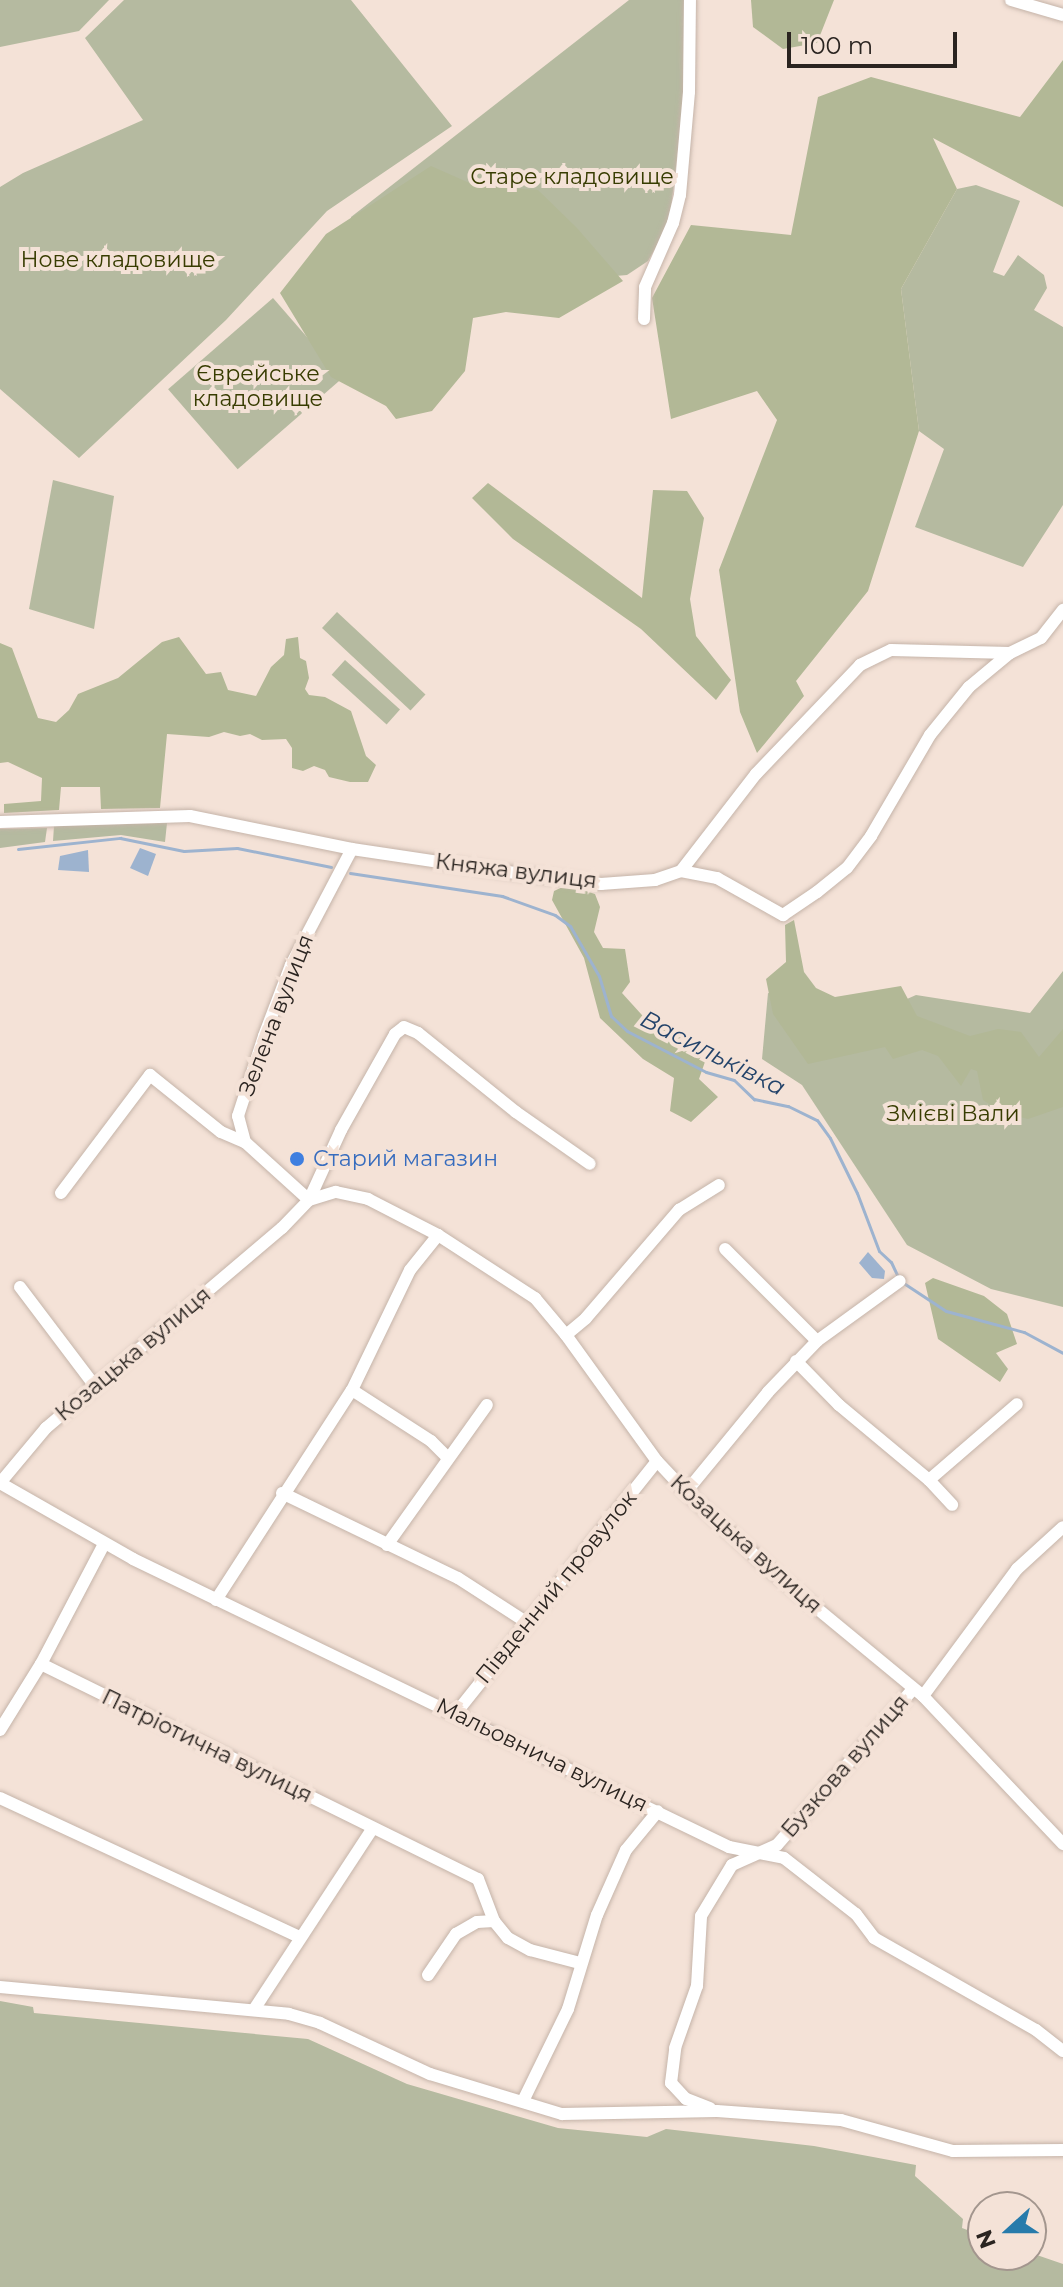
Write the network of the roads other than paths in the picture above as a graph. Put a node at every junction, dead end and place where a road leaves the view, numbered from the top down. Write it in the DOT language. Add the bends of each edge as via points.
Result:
graph roads {
  1 [pos="690,0"];
  2 [pos="1011,0"];
  3 [pos="1063,15"];
  4 [pos="644,319"];
  5 [pos="1063,610"];
  6 [pos="1010,653"];
  7 [pos="0,822"];
  8 [pos="352,849"];
  9 [pos="681,871"];
  10 [pos="245,1142"];
  11 [pos="590,1164"];
  12 [pos="719,1185"];
  13 [pos="61,1193"];
  14 [pos="309,1200"];
  15 [pos="438,1235"];
  16 [pos="725,1249"];
  17 [pos="900,1281"];
  18 [pos="20,1287"];
  19 [pos="566,1335"];
  20 [pos="817,1341"];
  21 [pos="796,1361"];
  22 [pos="94,1385"];
  23 [pos="352,1390"];
  24 [pos="1017,1404"];
  25 [pos="487,1405"];
  26 [pos="448,1458"];
  27 [pos="657,1461"];
  28 [pos="929,1480"];
  29 [pos="0,1483"];
  30 [pos="686,1492"];
  31 [pos="282,1493"];
  32 [pos="952,1505"];
  33 [pos="1063,1527"];
  34 [pos="104,1544"];
  35 [pos="387,1545"];
  36 [pos="216,1600"];
  37 [pos="526,1622"];
  38 [pos="41,1664"];
  39 [pos="918,1693"];
  40 [pos="456,1713"];
  41 [pos="0,1730"];
  42 [pos="0,1798"];
  43 [pos="658,1811"];
  44 [pos="372,1829"];
  45 [pos="1063,1844"];
  46 [pos="752,1854"];
  47 [pos="494,1921"];
  48 [pos="299,1937"];
  49 [pos="580,1963"];
  50 [pos="428,1975"];
  51 [pos="0,1987"];
  52 [pos="255,2008"];
  53 [pos="1063,2051"];
  54 [pos="523,2101"];
  55 [pos="717,2111"];
  56 [pos="1063,2150"];
  1 -- 4 [label="street" via="680,195 645,287"];
  2 -- 3 [label="street"];
  5 -- 6 [label="street" via="1041,638"];
  6 -- 9 [label="street" via="891,650 860,665 756,774"];
  6 -- 9 [label="street" via="969,687 930,735 896,798 847,868 806,900 783,915 717,878"];
  7 -- 8 [label="street, Княжа вулиця" via="190,816"];
  8 -- 9 [label="street, Княжа вулиця" via="601,884 655,880"];
  8 -- 10 [label="street, Зелена вулиця" via="291,965 264,1036 238,1116"];
  10 -- 13 [label="street" via="221,1132 150,1075"];
  10 -- 14 [label="street"];
  11 -- 14 [label="street" via="404,1027 395,1034 341,1130"];
  12 -- 19 [label="street" via="679,1210"];
  14 -- 15 [label="street, Козацька вулиця" via="336,1192 368,1199"];
  14 -- 22 [label="street, Козацька вулиця"];
  15 -- 19 [label="street, Козацька вулиця" via="535,1298"];
  15 -- 23 [label="street" via="410,1270"];
  16 -- 20 [label="street"];
  17 -- 20 [label="street"];
  18 -- 22 [label="street"];
  19 -- 27 [label="street, Козацька вулиця"];
  20 -- 21 [label="street"];
  21 -- 28 [label="street" via="839,1405"];
  21 -- 30 [label="street"];
  22 -- 29 [label="street, Козацька вулиця" via="46,1428"];
  23 -- 26 [label="street" via="431,1441"];
  23 -- 31 [label="street"];
  24 -- 28 [label="street"];
  25 -- 26 [label="street"];
  26 -- 35 [label="street"];
  27 -- 30 [label="street, Козацька вулиця"];
  27 -- 37 [label="street, Південний провулок"];
  28 -- 32 [label="street"];
  29 -- 34 [label="street, Мальовнича вулиця"];
  30 -- 39 [label="street, Козацька вулиця" via="734,1539"];
  31 -- 35 [label="street"];
  31 -- 36 [label="street"];
  33 -- 39 [label="street, Бузкова вулиця" via="1017,1569"];
  34 -- 36 [label="street, Мальовнича вулиця"];
  34 -- 38 [label="street"];
  35 -- 37 [label="street" via="458,1578"];
  36 -- 40 [label="street, Мальовнича вулиця"];
  37 -- 40 [label="street, Південний провулок"];
  38 -- 41 [label="street"];
  38 -- 44 [label="street, Патріотична вулиця"];
  39 -- 45 [label="street, Козацька вулиця"];
  39 -- 46 [label="street, Бузкова вулиця" via="777,1845"];
  40 -- 43 [label="street, Мальовнича вулиця"];
  42 -- 48 [label="street"];
  43 -- 46 [label="street, Мальовнича вулиця"];
  43 -- 49 [label="street" via="626,1850"];
  44 -- 47 [label="street, Патріотична вулиця" via="478,1879"];
  44 -- 48 [label="street"];
  46 -- 53 [label="street, Мальовнича вулиця" via="784,1858 856,1914 874,1938 1036,2030"];
  46 -- 55 [label="street, Бузкова вулиця" via="732,1865 701,1916 697,1986 675,2048 671,2083 686,2099"];
  47 -- 49 [label="street, Патріотична вулиця" via="508,1938 530,1950"];
  47 -- 50 [label="street" via="477,1922 456,1934"];
  48 -- 52 [label="street"];
  49 -- 54 [label="street" via="568,2009"];
  51 -- 52 [label="street"];
  52 -- 54 [label="street" via="320,2023 430,2074"];
  54 -- 55 [label="street" via="562,2114"];
  55 -- 56 [label="street" via="841,2120 953,2151"];
}
